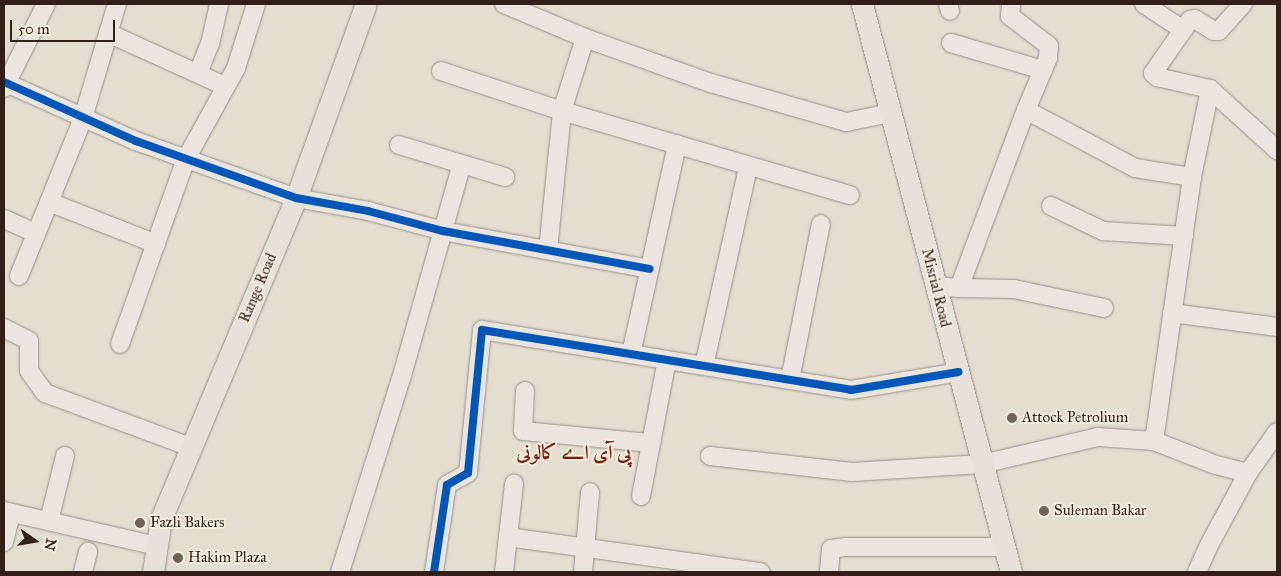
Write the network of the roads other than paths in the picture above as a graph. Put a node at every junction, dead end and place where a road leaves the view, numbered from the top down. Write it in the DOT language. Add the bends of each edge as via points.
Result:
graph roads {
  1 [pos="46,4"];
  2 [pos="117,4"];
  3 [pos="219,4"];
  4 [pos="256,4"];
  5 [pos="366,4"];
  6 [pos="504,4"];
  7 [pos="862,4"];
  8 [pos="1011,4"];
  9 [pos="1144,4"];
  10 [pos="1243,4"];
  11 [pos="1183,30"];
  12 [pos="108,33"];
  13 [pos="585,38"];
  14 [pos="951,43"];
  15 [pos="1043,70"];
  16 [pos="441,71"];
  17 [pos="198,73"];
  18 [pos="5,84"];
  19 [pos="226,86"];
  20 [pos="1210,88"];
  21 [pos="1026,110"];
  22 [pos="562,111"];
  23 [pos="891,113"];
  24 [pos="83,118"];
  25 [pos="677,144"];
  26 [pos="399,145"];
  27 [pos="1277,150"];
  28 [pos="186,159"];
  29 [pos="462,164"];
  30 [pos="748,166"];
  31 [pos="506,177"];
  32 [pos="1192,177"];
  33 [pos="850,195"];
  34 [pos="296,198"];
  35 [pos="49,202"];
  36 [pos="1051,206"];
  37 [pos="4,219"];
  38 [pos="821,224"];
  39 [pos="443,231"];
  40 [pos="36,233"];
  41 [pos="1184,236"];
  42 [pos="156,244"];
  43 [pos="548,250"];
  44 [pos="650,269"];
  45 [pos="19,276"];
  46 [pos="936,286"];
  47 [pos="959,288"];
  48 [pos="1104,308"];
  49 [pos="1172,313"];
  50 [pos="1277,327"];
  51 [pos="4,328"];
  52 [pos="120,344"];
  53 [pos="631,354"];
  54 [pos="667,360"];
  55 [pos="704,366"];
  56 [pos="958,372"];
  57 [pos="790,380"];
  58 [pos="525,392"];
  59 [pos="1275,441"];
  60 [pos="1154,442"];
  61 [pos="651,443"];
  62 [pos="190,447"];
  63 [pos="65,456"];
  64 [pos="710,456"];
  65 [pos="982,464"];
  66 [pos="1248,474"];
  67 [pos="514,484"];
  68 [pos="590,492"];
  69 [pos="641,496"];
  70 [pos="7,512"];
  71 [pos="49,521"];
  72 [pos="508,537"];
  73 [pos="4,542"];
  74 [pos="157,546"];
  75 [pos="1004,546"];
  76 [pos="585,548"];
  77 [pos="88,552"];
  78 [pos="83,572"];
  79 [pos="153,572"];
  80 [pos="340,572"];
  81 [pos="434,572"];
  82 [pos="504,572"];
  83 [pos="583,572"];
  84 [pos="761,572"];
  85 [pos="829,572"];
  86 [pos="1011,572"];
  87 [pos="1197,572"];
  1 -- 18 [label="street"];
  2 -- 12 [label="street"];
  3 -- 17 [label="street" via="210,44"];
  4 -- 19 [label="street" via="236,68"];
  5 -- 34 [label="main road, Range Road"];
  6 -- 13 [label="street"];
  7 -- 23 [label="main road, Misrial Road"];
  8 -- 15 [label="street" via="1010,16 1048,46 1049,54"];
  9 -- 11 [label="street"];
  10 -- 11 [label="street" via="1219,31 1192,19"];
  11 -- 20 [label="street" via="1153,73 1157,77"];
  12 -- 17 [label="street"];
  12 -- 24 [label="street"];
  13 -- 22 [label="street"];
  13 -- 23 [label="street" via="711,83 846,122"];
  14 -- 15 [label="street"];
  15 -- 21 [label="street"];
  16 -- 22 [label="street"];
  17 -- 19 [label="street"];
  18 -- 24 [label="street"];
  19 -- 28 [label="street"];
  20 -- 27 [label="street"];
  20 -- 32 [label="street"];
  21 -- 32 [label="street" via="1135,168"];
  21 -- 47 [label="street"];
  22 -- 25 [label="street"];
  22 -- 43 [label="street"];
  23 -- 46 [label="main road, Misrial Road"];
  24 -- 28 [label="street"];
  24 -- 35 [label="street"];
  25 -- 30 [label="street"];
  25 -- 44 [label="street"];
  26 -- 29 [label="street"];
  28 -- 34 [label="street"];
  28 -- 42 [label="street"];
  29 -- 31 [label="street"];
  29 -- 39 [label="street"];
  30 -- 33 [label="street"];
  30 -- 55 [label="street"];
  32 -- 41 [label="street"];
  34 -- 39 [label="street" via="368,211"];
  34 -- 62 [label="main road, Range Road"];
  35 -- 40 [label="street"];
  35 -- 42 [label="street"];
  36 -- 41 [label="street" via="1103,231"];
  37 -- 40 [label="street"];
  38 -- 57 [label="street"];
  39 -- 43 [label="street"];
  39 -- 80 [label="street" via="401,379"];
  40 -- 45 [label="street"];
  41 -- 49 [label="street"];
  42 -- 52 [label="street"];
  43 -- 44 [label="street"];
  44 -- 53 [label="street"];
  46 -- 47 [label="street"];
  46 -- 56 [label="main road, Misrial Road"];
  47 -- 48 [label="street" via="1014,289"];
  49 -- 50 [label="street"];
  49 -- 60 [label="street"];
  51 -- 62 [label="street" via="29,341 29,371 45,393"];
  53 -- 54 [label="street"];
  53 -- 81 [label="street" via="482,330 468,473 447,485"];
  54 -- 55 [label="street"];
  54 -- 61 [label="street"];
  55 -- 57 [label="street"];
  56 -- 57 [label="street" via="851,390"];
  56 -- 65 [label="main road, Misrial Road"];
  58 -- 61 [label="street" via="523,432"];
  59 -- 66 [label="street"];
  60 -- 65 [label="street" via="1098,437"];
  60 -- 66 [label="street"];
  61 -- 69 [label="street"];
  62 -- 74 [label="main road, Range Road" via="161,519"];
  63 -- 71 [label="street"];
  64 -- 65 [label="street" via="852,472"];
  65 -- 75 [label="main road, Misrial Road"];
  66 -- 87 [label="street"];
  67 -- 72 [label="street"];
  68 -- 76 [label="street"];
  70 -- 71 [label="street"];
  70 -- 73 [label="street"];
  71 -- 74 [label="street"];
  72 -- 76 [label="street"];
  72 -- 82 [label="street"];
  74 -- 79 [label="main road, Range Road"];
  75 -- 85 [label="street" via="831,549"];
  75 -- 86 [label="main road, Misrial Road"];
  76 -- 83 [label="street"];
  76 -- 84 [label="street"];
  77 -- 78 [label="street"];
}
